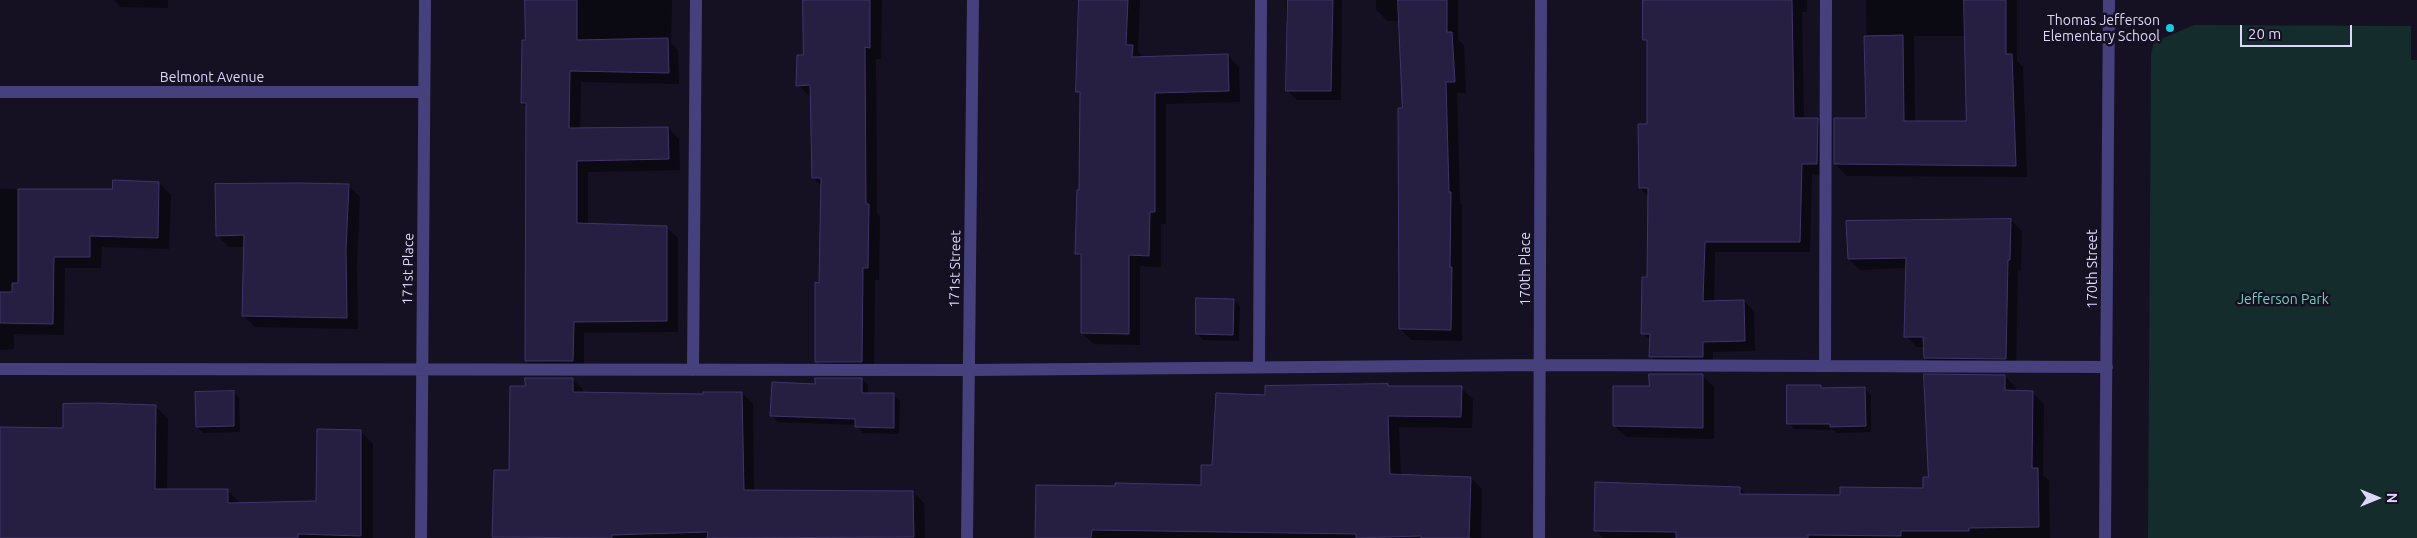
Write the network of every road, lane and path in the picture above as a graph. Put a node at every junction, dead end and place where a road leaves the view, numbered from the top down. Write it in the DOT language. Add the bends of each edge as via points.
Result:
graph roads {
  1 [pos="425,0"];
  2 [pos="696,0"];
  3 [pos="973,0"];
  4 [pos="1261,0"];
  5 [pos="1541,0"];
  6 [pos="1826,0"];
  7 [pos="2109,0"];
  8 [pos="0,92"];
  9 [pos="424,92"];
  10 [pos="1540,365"];
  11 [pos="1825,366"];
  12 [pos="1259,367"];
  13 [pos="2107,367"];
  14 [pos="0,369"];
  15 [pos="422,370"];
  16 [pos="693,370"];
  17 [pos="969,370"];
  18 [pos="421,538"];
  19 [pos="967,538"];
  20 [pos="1539,538"];
  21 [pos="2105,538"];
  1 -- 9 [label="street, 171st Place"];
  2 -- 16 [label="street"];
  3 -- 17 [label="street, 171st Street"];
  4 -- 12 [label="street"];
  5 -- 10 [label="street, 170th Place"];
  6 -- 11 [label="street"];
  7 -- 13 [label="street, 170th Street"];
  8 -- 9 [label="street, Belmont Avenue"];
  9 -- 15 [label="street, 171st Place"];
  10 -- 11 [label="street"];
  10 -- 12 [label="street"];
  10 -- 20 [label="street, 170th Place"];
  11 -- 13 [label="street"];
  12 -- 17 [label="street"];
  13 -- 21 [label="street, 170th Street"];
  14 -- 15 [label="street"];
  15 -- 16 [label="street"];
  15 -- 18 [label="street, 171st Place"];
  16 -- 17 [label="street"];
  17 -- 19 [label="street, 171st Street"];
}
